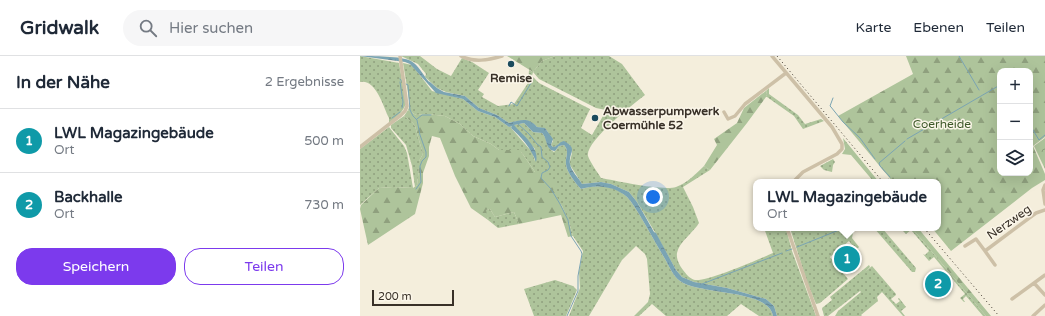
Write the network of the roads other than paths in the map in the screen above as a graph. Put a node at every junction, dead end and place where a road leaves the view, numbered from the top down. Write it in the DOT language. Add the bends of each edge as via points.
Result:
graph roads {
  1 [pos="400,56"];
  2 [pos="461,56"];
  3 [pos="502,56"];
  4 [pos="772,56"];
  5 [pos="786,73"];
  6 [pos="724,112"];
  7 [pos="360,147"];
  8 [pos="796,179"];
  9 [pos="1045,185"];
  10 [pos="1045,204"];
  11 [pos="1045,210"];
  12 [pos="788,231"];
  13 [pos="965,246"];
  14 [pos="985,251"];
  15 [pos="995,265"];
  16 [pos="1045,275"];
  17 [pos="1034,283"];
  18 [pos="1045,295"];
  19 [pos="1012,299"];
  20 [pos="1045,305"];
  21 [pos="818,316"];
  22 [pos="1033,316"];
  1 -- 7 [label="street" via="407,100 405,111"];
  2 -- 3 [label="street" via="471,61"];
  4 -- 5 [label="street"];
  5 -- 6 [label="street" via="745,104 735,116 728,119"];
  5 -- 8 [label="street" via="832,127 842,144 842,149 837,154 803,172"];
  9 -- 10 [label="street, Nerzweg"];
  11 -- 14 [label="street, Nerzweg" via="1036,213"];
  12 -- 21 [label="street"];
  13 -- 14 [label="street, Nerzweg" via="976,239"];
  14 -- 15 [label="street, Nerzweg"];
  16 -- 17 [label="street"];
  17 -- 18 [label="street"];
  17 -- 19 [label="street"];
  20 -- 22 [label="street"];
}
